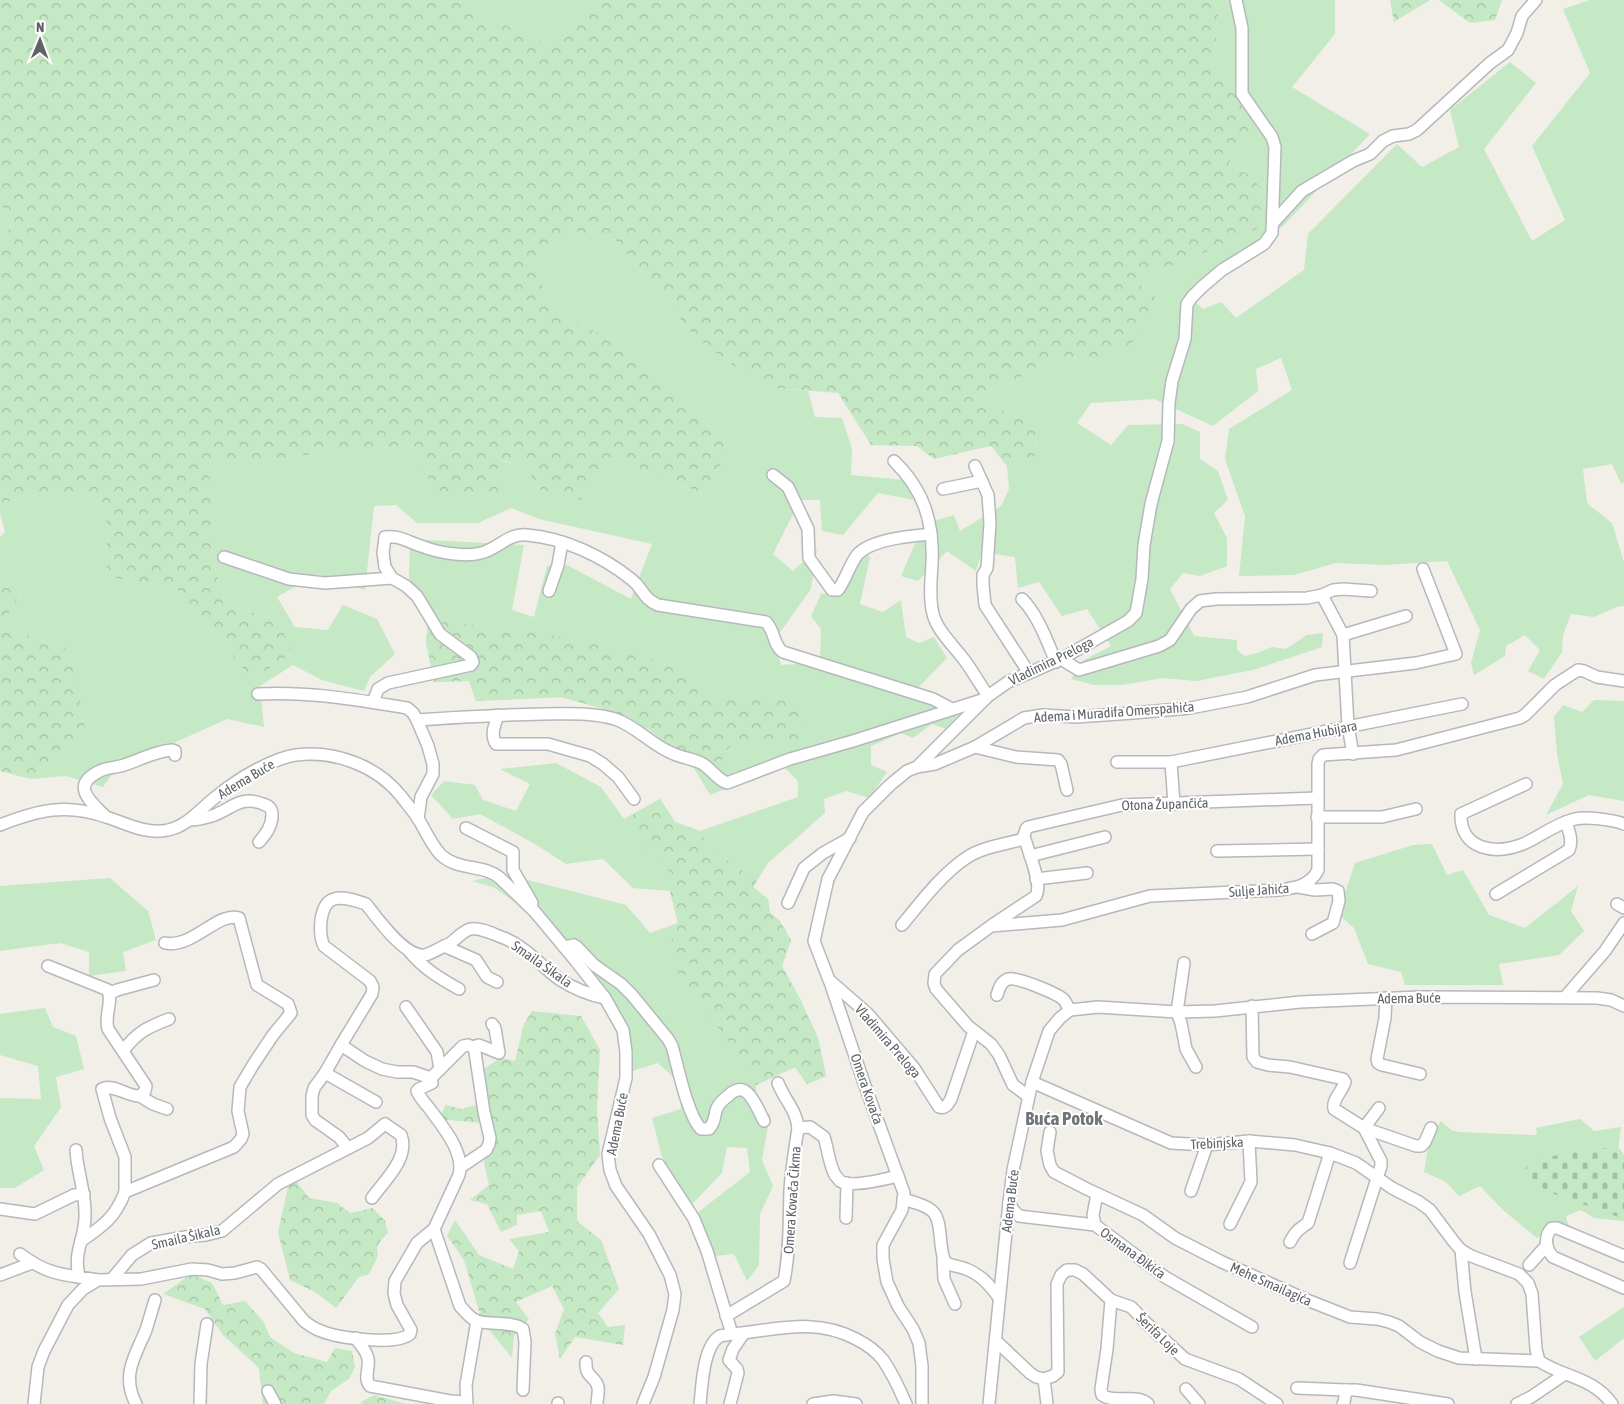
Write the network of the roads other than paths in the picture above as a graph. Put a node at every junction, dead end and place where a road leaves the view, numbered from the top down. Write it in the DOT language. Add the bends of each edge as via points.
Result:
graph roads {
  1 [pos="1236,0"];
  2 [pos="1536,0"];
  3 [pos="1273,223"];
  4 [pos="894,461"];
  5 [pos="975,466"];
  6 [pos="773,475"];
  7 [pos="982,481"];
  8 [pos="943,489"];
  9 [pos="932,534"];
  10 [pos="562,542"];
  11 [pos="224,557"];
  12 [pos="1422,569"];
  13 [pos="392,578"];
  14 [pos="549,591"];
  15 [pos="1371,591"];
  16 [pos="1322,595"];
  17 [pos="1022,599"];
  18 [pos="1406,616"];
  19 [pos="1343,636"];
  20 [pos="1059,661"];
  21 [pos="1346,672"];
  22 [pos="1030,673"];
  23 [pos="1624,681"];
  24 [pos="258,694"];
  25 [pos="986,698"];
  26 [pos="373,702"];
  27 [pos="1462,704"];
  28 [pos="952,709"];
  29 [pos="498,715"];
  30 [pos="417,720"];
  31 [pos="1348,726"];
  32 [pos="975,747"];
  33 [pos="1353,754"];
  34 [pos="175,755"];
  35 [pos="1117,762"];
  36 [pos="1171,762"];
  37 [pos="917,767"];
  38 [pos="1526,784"];
  39 [pos="1067,790"];
  40 [pos="1317,798"];
  41 [pos="634,799"];
  42 [pos="1174,804"];
  43 [pos="1416,809"];
  44 [pos="106,816"];
  45 [pos="1317,817"];
  46 [pos="418,819"];
  47 [pos="188,820"];
  48 [pos="1566,822"];
  49 [pos="1624,824"];
  50 [pos="0,825"];
  51 [pos="466,828"];
  52 [pos="1105,837"];
  53 [pos="850,838"];
  54 [pos="1024,839"];
  55 [pos="259,842"];
  56 [pos="1318,849"];
  57 [pos="1217,851"];
  58 [pos="1030,856"];
  59 [pos="1087,873"];
  60 [pos="1036,879"];
  61 [pos="1298,887"];
  62 [pos="1496,894"];
  63 [pos="788,903"];
  64 [pos="535,912"];
  65 [pos="1624,923"];
  66 [pos="902,925"];
  67 [pos="991,926"];
  68 [pos="1312,934"];
  69 [pos="165,943"];
  70 [pos="444,946"];
  71 [pos="564,947"];
  72 [pos="409,951"];
  73 [pos="1184,963"];
  74 [pos="48,966"];
  75 [pos="154,980"];
  76 [pos="829,980"];
  77 [pos="497,982"];
  78 [pos="460,989"];
  79 [pos="109,994"];
  80 [pos="997,995"];
  81 [pos="1566,997"];
  82 [pos="605,998"];
  83 [pos="1386,998"];
  84 [pos="1252,1006"];
  85 [pos="1624,1006"];
  86 [pos="406,1007"];
  87 [pos="1070,1010"];
  88 [pos="1177,1012"];
  89 [pos="168,1019"];
  90 [pos="492,1024"];
  91 [pos="974,1031"];
  92 [pos="341,1045"];
  93 [pos="473,1047"];
  94 [pos="123,1051"];
  95 [pos="1196,1067"];
  96 [pos="440,1069"];
  97 [pos="326,1073"];
  98 [pos="1420,1074"];
  99 [pos="431,1078"];
  100 [pos="1032,1082"];
  101 [pos="778,1083"];
  102 [pos="140,1096"];
  103 [pos="1028,1096"];
  104 [pos="376,1102"];
  105 [pos="1379,1108"];
  106 [pos="167,1109"];
  107 [pos="764,1120"];
  108 [pos="798,1128"];
  109 [pos="1364,1128"];
  110 [pos="1431,1128"];
  111 [pos="1050,1132"];
  112 [pos="1249,1141"];
  113 [pos="1207,1145"];
  114 [pos="348,1148"];
  115 [pos="76,1150"];
  116 [pos="1330,1153"];
  117 [pos="659,1165"];
  118 [pos="461,1168"];
  119 [pos="898,1176"];
  120 [pos="1376,1177"];
  121 [pos="848,1183"];
  122 [pos="1191,1191"];
  123 [pos="125,1192"];
  124 [pos="84,1194"];
  125 [pos="1097,1194"];
  126 [pos="372,1198"];
  127 [pos="903,1199"];
  128 [pos="1009,1202"];
  129 [pos="0,1209"];
  130 [pos="846,1218"];
  131 [pos="1230,1224"];
  132 [pos="1095,1225"];
  133 [pos="434,1229"];
  134 [pos="81,1241"];
  135 [pos="1290,1242"];
  136 [pos="1547,1245"];
  137 [pos="1461,1250"];
  138 [pos="20,1254"];
  139 [pos="1624,1256"];
  140 [pos="943,1259"];
  141 [pos="1350,1262"];
  142 [pos="32,1263"];
  143 [pos="1529,1265"];
  144 [pos="0,1275"];
  145 [pos="79,1277"];
  146 [pos="112,1279"];
  147 [pos="98,1280"];
  148 [pos="1623,1285"];
  149 [pos="999,1298"];
  150 [pos="155,1300"];
  151 [pos="1111,1300"];
  152 [pos="955,1304"];
  153 [pos="726,1316"];
  154 [pos="477,1321"];
  155 [pos="207,1324"];
  156 [pos="1252,1327"];
  157 [pos="744,1333"];
  158 [pos="732,1334"];
  159 [pos="356,1338"];
  160 [pos="996,1341"];
  161 [pos="1476,1359"];
  162 [pos="1539,1361"];
  163 [pos="586,1362"];
  164 [pos="1565,1374"];
  165 [pos="1044,1379"];
  166 [pos="1297,1388"];
  167 [pos="1186,1389"];
  168 [pos="523,1390"];
  169 [pos="1346,1390"];
  170 [pos="268,1391"];
  171 [pos="1531,1400"];
  172 [pos="466,1403"];
  173 [pos="34,1404"];
  174 [pos="136,1404"];
  175 [pos="200,1404"];
  176 [pos="275,1404"];
  177 [pos="597,1404"];
  178 [pos="643,1404"];
  179 [pos="700,1404"];
  180 [pos="730,1404"];
  181 [pos="813,1404"];
  182 [pos="856,1404"];
  183 [pos="906,1404"];
  184 [pos="922,1404"];
  185 [pos="989,1404"];
  186 [pos="1047,1404"];
  187 [pos="1148,1404"];
  188 [pos="1199,1404"];
  189 [pos="1277,1404"];
  190 [pos="1342,1404"];
  191 [pos="1448,1404"];
  192 [pos="1517,1404"];
  193 [pos="1612,1404"];
  1 -- 3 [label="street, Vladimira Preloga" via="1242,28 1242,94 1272,137 1275,147"];
  2 -- 3 [label="street" via="1522,16 1508,50 1417,130 1393,136 1370,154 1302,191"];
  3 -- 20 [label="street, Vladimira Preloga" via="1272,233 1264,244 1216,276 1187,304 1185,339 1172,381 1168,441 1151,504 1136,613 1128,622"];
  4 -- 9 [label="street" via="907,474 923,502"];
  5 -- 7 [label="street"];
  6 -- 9 [label="street" via="788,487 808,529 810,561 832,590 838,590 863,550 890,540"];
  7 -- 8 [label="street"];
  7 -- 22 [label="street" via="988,495 990,523 988,568 983,584 985,604"];
  9 -- 25 [label="street" via="933,615 966,662"];
  10 -- 13 [label="street" via="524,535 510,537 482,552 453,554 393,535 385,536 385,567"];
  10 -- 14 [label="street"];
  10 -- 28 [label="street" via="614,567 637,584 648,601 766,622 783,652 925,696"];
  11 -- 13 [label="street" via="289,579 325,583"];
  12 -- 21 [label="street, Adema i Muradifa Omerspahića" via="1456,654"];
  13 -- 26 [label="street" via="417,596 440,634 473,662 388,683 378,689"];
  15 -- 16 [label="street" via="1343,589"];
  16 -- 19 [label="street"];
  16 -- 20 [label="street" via="1200,601 1170,640 1160,646 1079,670"];
  17 -- 20 [label="street"];
  18 -- 19 [label="street"];
  19 -- 21 [label="street"];
  20 -- 22 [label="street, Vladimira Preloga"];
  21 -- 31 [label="street"];
  21 -- 32 [label="street, Adema i Muradifa Omerspahića" via="1315,675 1247,697 1190,708 1024,718"];
  22 -- 25 [label="street, Vladimira Preloga" via="1008,682"];
  23 -- 33 [label="street, Sulje Jahića" via="1596,678 1578,670 1555,685 1520,718 1396,750"];
  24 -- 26 [label="street" via="295,694"];
  25 -- 28 [label="street"];
  25 -- 37 [label="street, Vladimira Preloga"];
  26 -- 30 [label="street" via="407,708"];
  27 -- 31 [label="street, Adema Hubijara"];
  28 -- 29 [label="street" via="790,759 727,783 703,764 674,755 640,731 615,719 580,715"];
  29 -- 30 [label="street"];
  29 -- 41 [label="street" via="493,732 496,744 548,744 590,756 618,777"];
  30 -- 46 [label="street" via="433,764 433,774 421,796"];
  31 -- 33 [label="street"];
  31 -- 36 [label="street, Adema Hubijara"];
  32 -- 37 [label="street, Adema i Muradifa Omerspahića" via="935,764"];
  32 -- 39 [label="street" via="1016,757 1058,760"];
  33 -- 40 [label="street, Sulje Jahića" via="1323,755 1319,759"];
  34 -- 44 [label="street" via="174,751 166,750 98,771 84,786 84,793"];
  35 -- 36 [label="street, Adema Hubijara"];
  36 -- 42 [label="street"];
  37 -- 53 [label="street, Vladimira Preloga" via="874,800 863,812"];
  38 -- 48 [label="street" via="1461,814 1468,841 1477,846 1508,848"];
  40 -- 42 [label="street, Otona Župančića"];
  40 -- 45 [label="street, Sulje Jahića"];
  42 -- 54 [label="street, Otona Župančića" via="1114,806 1028,827"];
  43 -- 45 [label="street" via="1382,817"];
  44 -- 47 [label="street, Adema Buće" via="141,830 154,831 178,827"];
  44 -- 50 [label="street, Adema Buće" via="54,809"];
  45 -- 56 [label="street, Sulje Jahića"];
  46 -- 47 [label="street, Adema Buće" via="382,777 351,761 316,754 276,760 254,771 216,796"];
  46 -- 64 [label="street, Adema Buće" via="442,856 465,867 495,873"];
  47 -- 55 [label="street" via="214,815 237,802 260,803 273,812 270,828"];
  48 -- 49 [label="street" via="1577,818"];
  48 -- 62 [label="street" via="1571,839 1569,850"];
  51 -- 64 [label="street, Adema Buće" via="514,852 513,870"];
  52 -- 58 [label="street"];
  53 -- 63 [label="street" via="804,868"];
  53 -- 76 [label="street, Vladimira Preloga" via="828,879 814,941"];
  54 -- 58 [label="street"];
  54 -- 66 [label="street" via="967,857 930,891"];
  56 -- 57 [label="street"];
  56 -- 61 [label="street, Sulje Jahića" via="1318,870 1314,878"];
  58 -- 60 [label="street"];
  59 -- 60 [label="street"];
  60 -- 67 [label="street" via="1036,896"];
  61 -- 67 [label="street, Sulje Jahića" via="1150,896 1062,920"];
  61 -- 68 [label="street" via="1338,891 1339,901 1333,922"];
  64 -- 71 [label="street, Adema Buće"];
  65 -- 81 [label="street"];
  67 -- 91 [label="street" via="958,950 934,977 941,996"];
  69 -- 123 [label="street" via="180,944 216,924 239,918 257,985 285,1001 291,1013 240,1087 241,1139 234,1146"];
  70 -- 72 [label="street, Smaila Šikala" via="425,955"];
  70 -- 77 [label="street" via="476,960 487,976"];
  70 -- 82 [label="street, Smaila Šikala" via="471,929 506,939 528,952 559,979 593,996"];
  71 -- 82 [label="street, Adema Buće"];
  71 -- 107 [label="street" via="578,947 594,965 621,984 663,1033 672,1046 691,1110 701,1128 709,1129 715,1121 717,1108 733,1091 741,1089 749,1093"];
  72 -- 78 [label="street" via="418,962"];
  72 -- 92 [label="street" via="378,921 366,904 334,899 327,904 321,917 320,940 373,987 369,1000"];
  73 -- 88 [label="street"];
  74 -- 79 [label="street" via="108,990"];
  75 -- 79 [label="street"];
  76 -- 91 [label="street, Vladimira Preloga" via="868,1014 914,1068 939,1107 947,1106"];
  76 -- 119 [label="street, Omera Kovača"];
  79 -- 94 [label="street" via="106,1022"];
  80 -- 87 [label="street" via="999,986 1007,980 1017,979 1064,999"];
  81 -- 83 [label="street, Adema Buće"];
  81 -- 85 [label="street, Adema Buće" via="1611,1000"];
  82 -- 178 [label="street, Adema Buće" via="623,1030 626,1052 626,1078 608,1154 610,1170 616,1186 670,1275 675,1294 654,1377"];
  83 -- 84 [label="street, Adema Buće"];
  83 -- 98 [label="street" via="1378,1063"];
  84 -- 88 [label="street, Adema Buće"];
  84 -- 109 [label="street" via="1253,1057 1257,1062 1343,1079 1346,1082 1333,1103 1334,1109"];
  86 -- 96 [label="street" via="437,1052"];
  87 -- 88 [label="street, Adema Buće" via="1098,1007"];
  87 -- 100 [label="street, Adema Buće" via="1049,1031"];
  88 -- 95 [label="street" via="1186,1049"];
  89 -- 94 [label="street" via="144,1028"];
  90 -- 93 [label="street" via="499,1053 479,1045"];
  91 -- 103 [label="street" via="991,1044 1013,1085"];
  92 -- 97 [label="street"];
  92 -- 99 [label="street" via="382,1069 414,1072"];
  93 -- 96 [label="street" via="463,1046"];
  93 -- 118 [label="street" via="490,1138 486,1150"];
  94 -- 102 [label="street" via="146,1086"];
  96 -- 99 [label="street"];
  97 -- 104 [label="street"];
  97 -- 114 [label="street" via="314,1088 312,1115"];
  99 -- 118 [label="street" via="432,1082 417,1091 451,1141"];
  100 -- 103 [label="street, Adema Buće"];
  100 -- 113 [label="street, Trebinjska" via="1171,1143"];
  101 -- 108 [label="street" via="796,1115"];
  102 -- 106 [label="street"];
  102 -- 123 [label="street" via="108,1087 102,1089 125,1157"];
  103 -- 128 [label="street, Adema Buće"];
  105 -- 109 [label="street"];
  108 -- 121 [label="street, Omera Kovača Čikma" via="810,1127 824,1137 834,1173 839,1181"];
  108 -- 153 [label="street, Omera Kovača Čikma" via="784,1281"];
  109 -- 110 [label="street" via="1416,1146 1425,1142"];
  109 -- 120 [label="street" via="1381,1161"];
  111 -- 125 [label="street, Mehe Smailagića" via="1048,1151 1054,1172"];
  112 -- 113 [label="street, Trebinjska"];
  112 -- 116 [label="street, Trebinjska" via="1295,1145"];
  112 -- 131 [label="street" via="1251,1182"];
  113 -- 122 [label="street"];
  114 -- 126 [label="street, Smaila Šikala" via="386,1124 400,1135 401,1158"];
  114 -- 146 [label="street, Smaila Šikala" via="278,1184 222,1231 151,1243 132,1255"];
  115 -- 124 [label="street"];
  116 -- 120 [label="street, Trebinjska" via="1356,1163"];
  116 -- 135 [label="street" via="1308,1223 1296,1231"];
  117 -- 153 [label="street" via="694,1220 707,1251"];
  118 -- 133 [label="street"];
  119 -- 121 [label="street"];
  119 -- 127 [label="street, Omera Kovača"];
  120 -- 137 [label="street, Trebinjska" via="1430,1210"];
  120 -- 141 [label="street"];
  121 -- 130 [label="street"];
  123 -- 134 [label="street" via="117,1210 104,1226"];
  124 -- 129 [label="street" via="74,1195 35,1214"];
  124 -- 134 [label="street" via="86,1217"];
  125 -- 132 [label="street" via="1093,1215"];
  125 -- 161 [label="street, Mehe Smailagića" via="1143,1214 1175,1238 1222,1262 1307,1300 1350,1318 1389,1322 1438,1351 1459,1358"];
  127 -- 140 [label="street" via="929,1208 938,1217"];
  127 -- 184 [label="street" via="902,1210 883,1246 883,1259 887,1282 919,1343"];
  128 -- 132 [label="street, Osmana Đikića" via="1019,1216"];
  128 -- 149 [label="street, Adema Buće"];
  132 -- 156 [label="street, Osmana Đikića" via="1165,1277"];
  133 -- 154 [label="street" via="460,1306"];
  133 -- 159 [label="street" via="417,1243 395,1281 397,1305 410,1334 388,1340"];
  134 -- 145 [label="street" via="76,1264"];
  136 -- 139 [label="street" via="1549,1231 1557,1228"];
  136 -- 143 [label="street"];
  136 -- 148 [label="street" via="1548,1251 1559,1260"];
  137 -- 161 [label="street"];
  137 -- 162 [label="street, Trebinjska" via="1519,1274 1528,1283"];
  138 -- 142 [label="street"];
  140 -- 149 [label="street" via="984,1279"];
  140 -- 152 [label="street" via="944,1279"];
  142 -- 144 [label="street"];
  142 -- 145 [label="street" via="50,1272"];
  145 -- 147 [label="street"];
  146 -- 147 [label="street"];
  146 -- 159 [label="street" via="142,1278 192,1269 235,1274 257,1267 304,1321 323,1332"];
  147 -- 173 [label="street" via="83,1289 68,1305 44,1351 38,1367"];
  149 -- 160 [label="street, Adema Buće"];
  150 -- 174 [label="street" via="146,1330 132,1359 130,1386"];
  151 -- 165 [label="street, Šerifa Loje" via="1083,1274 1067,1270 1062,1275 1057,1284 1058,1372"];
  151 -- 187 [label="street" via="1100,1389 1102,1395 1138,1399"];
  151 -- 189 [label="street, Šerifa Loje" via="1136,1311 1184,1360 1239,1379"];
  153 -- 158 [label="street"];
  154 -- 168 [label="street" via="523,1329"];
  154 -- 172 [label="street"];
  155 -- 175 [label="street"];
  157 -- 158 [label="street"];
  157 -- 180 [label="street" via="729,1360 738,1373"];
  157 -- 183 [label="street" via="817,1326 837,1330 867,1345 883,1360"];
  158 -- 179 [label="street" via="721,1336 710,1349"];
  159 -- 172 [label="street" via="366,1353 366,1380 370,1386"];
  160 -- 165 [label="street" via="1030,1373"];
  160 -- 185 [label="street, Adema Buće"];
  161 -- 162 [label="street, Mehe Smailagića"];
  162 -- 164 [label="street"];
  163 -- 177 [label="street" via="585,1370 598,1388"];
  164 -- 171 [label="street"];
  164 -- 193 [label="street" via="1596,1386"];
  165 -- 186 [label="street"];
  166 -- 169 [label="street"];
  167 -- 188 [label="street"];
  169 -- 190 [label="street"];
  169 -- 191 [label="street"];
  170 -- 176 [label="street"];
  171 -- 192 [label="street"];
  181 -- 182 [label="street" via="833,1401"];
}
